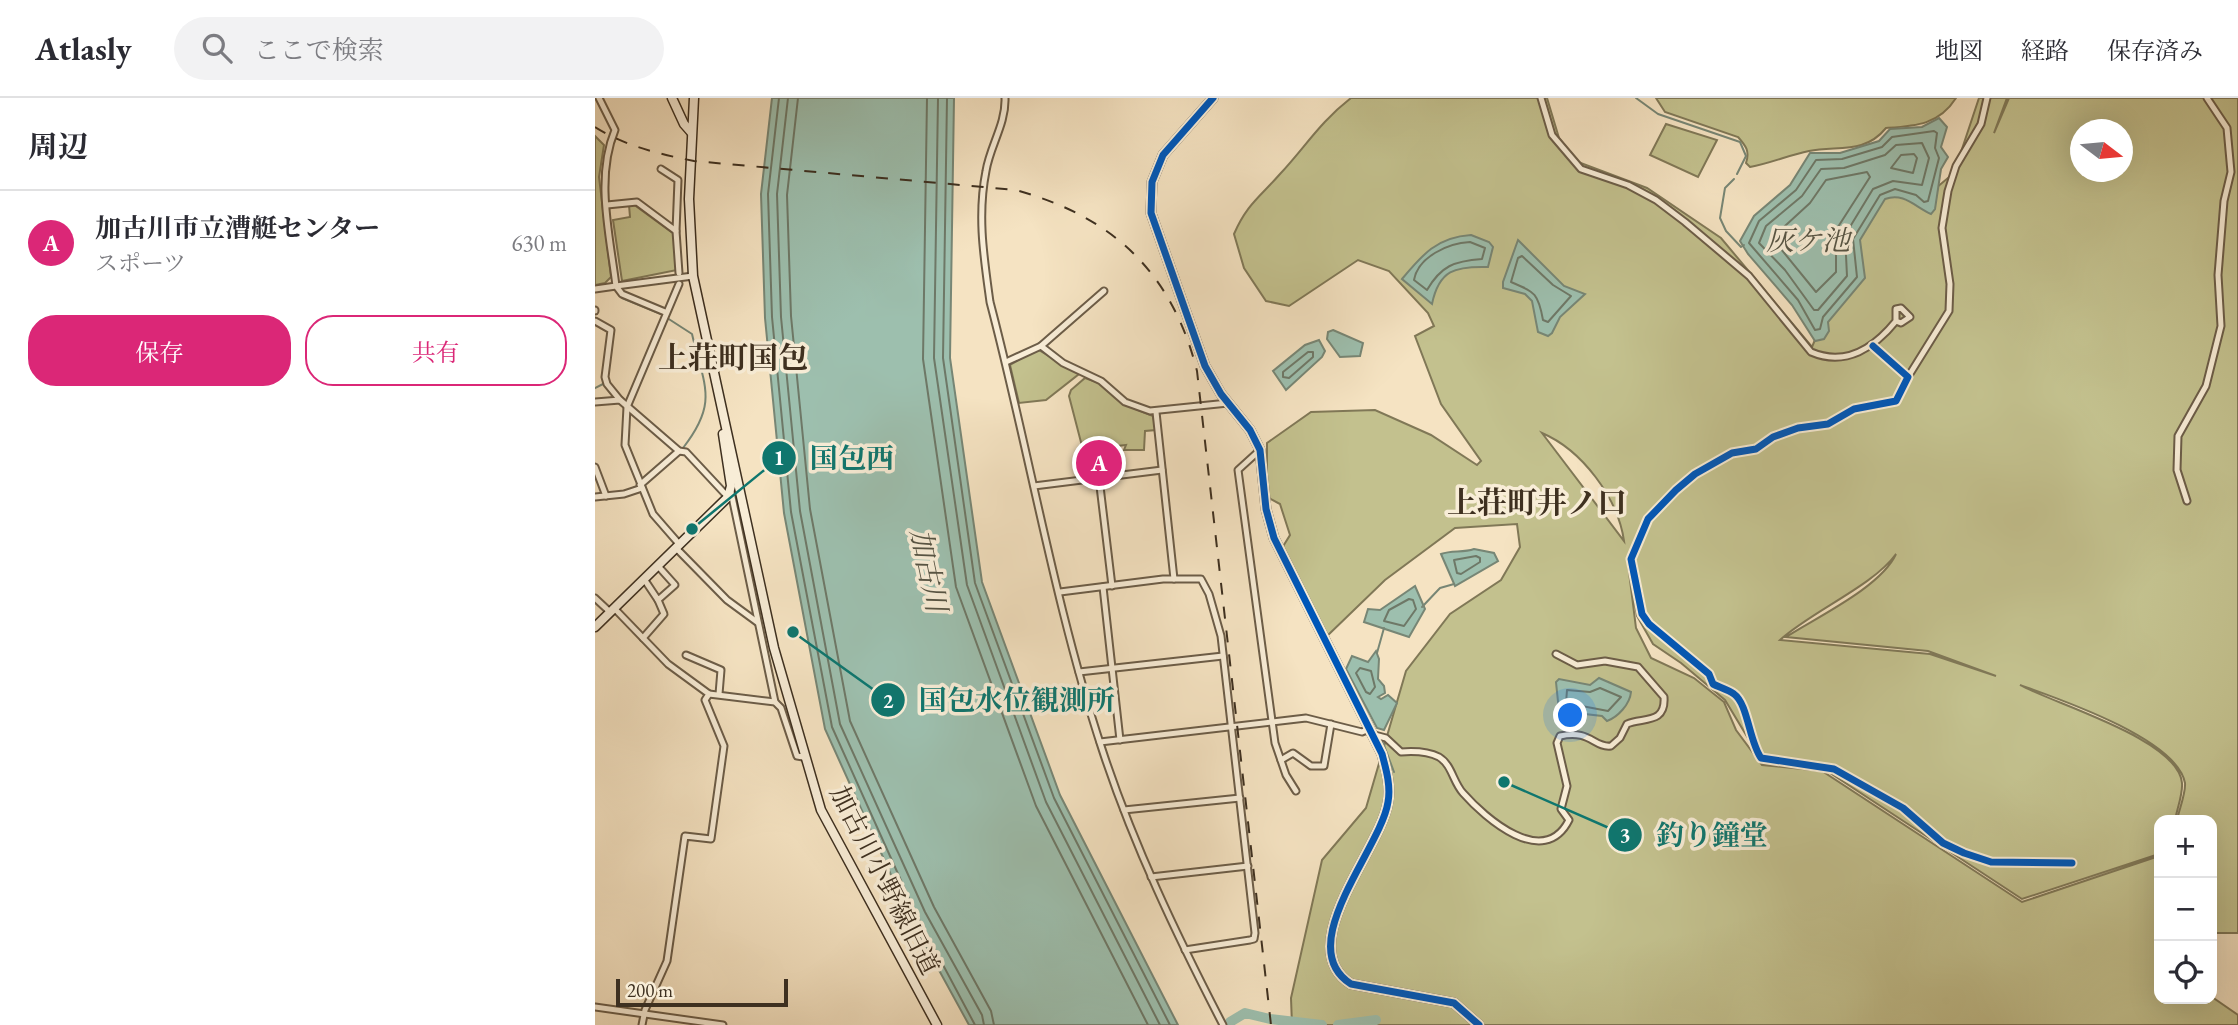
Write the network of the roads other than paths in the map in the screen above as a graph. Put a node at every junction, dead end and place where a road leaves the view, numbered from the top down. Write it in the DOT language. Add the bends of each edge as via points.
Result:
graph roads {
  1 [pos="599,98"];
  2 [pos="672,98"];
  3 [pos="694,98"];
  4 [pos="1005,98"];
  5 [pos="1213,98"];
  6 [pos="1541,98"];
  7 [pos="1987,98"];
  8 [pos="2207,98"];
  9 [pos="691,132"];
  10 [pos="661,169"];
  11 [pos="607,205"];
  12 [pos="676,231"];
  13 [pos="679,273"];
  14 [pos="694,276"];
  15 [pos="679,284"];
  16 [pos="617,286"];
  17 [pos="595,289"];
  18 [pos="1104,291"];
  19 [pos="665,312"];
  20 [pos="595,321"];
  21 [pos="1896,321"];
  22 [pos="1041,346"];
  23 [pos="1873,346"];
  24 [pos="1006,362"];
  25 [pos="1908,377"];
  26 [pos="620,400"];
  27 [pos="595,402"];
  28 [pos="1228,403"];
  29 [pos="627,407"];
  30 [pos="1156,412"];
  31 [pos="725,424"];
  32 [pos="1260,450"];
  33 [pos="679,451"];
  34 [pos="595,467"];
  35 [pos="1162,470"];
  36 [pos="1099,478"];
  37 [pos="1034,486"];
  38 [pos="641,487"];
  39 [pos="729,494"];
  40 [pos="606,496"];
  41 [pos="595,497"];
  42 [pos="2187,500"];
  43 [pos="678,547"];
  44 [pos="658,566"];
  45 [pos="644,579"];
  46 [pos="1174,579"];
  47 [pos="1112,586"];
  48 [pos="1103,587"];
  49 [pos="1060,592"];
  50 [pos="595,598"];
  51 [pos="658,600"];
  52 [pos="612,610"];
  53 [pos="757,622"];
  54 [pos="595,627"];
  55 [pos="643,638"];
  56 [pos="1556,654"];
  57 [pos="686,655"];
  58 [pos="1223,656"];
  59 [pos="1112,669"];
  60 [pos="1079,672"];
  61 [pos="709,694"];
  62 [pos="719,694"];
  63 [pos="775,702"];
  64 [pos="1271,721"];
  65 [pos="1331,724"];
  66 [pos="1232,727"];
  67 [pos="1370,732"];
  68 [pos="1120,740"];
  69 [pos="1100,742"];
  70 [pos="803,757"];
  71 [pos="1281,760"];
  72 [pos="1296,791"];
  73 [pos="1240,798"];
  74 [pos="1124,810"];
  75 [pos="2072,863"];
  76 [pos="1248,866"];
  77 [pos="1151,877"];
  78 [pos="1185,950"];
  79 [pos="595,1007"];
  80 [pos="644,1015"];
  81 [pos="642,1025"];
  82 [pos="723,1025"];
  83 [pos="937,1025"];
  84 [pos="1223,1025"];
  85 [pos="1479,1025"];
  1 -- 11 [label="street" via="615,130 604,176"];
  2 -- 9 [label="street"];
  3 -- 9 [label="street"];
  4 -- 24 [label="street" via="1003,120 986,171 981,212 990,302"];
  5 -- 28 [label="street" via="1163,155 1150,203 1153,223 1205,366"];
  6 -- 23 [label="street" via="1552,135 1581,169 1629,185 1685,222 1749,276 1811,352 1822,357 1848,355"];
  7 -- 25 [label="street" via="1981,124 1948,191 1942,228 1949,311"];
  8 -- 42 [label="street" via="2227,128 2231,172 2218,275 2221,326 2206,386 2178,436 2177,470"];
  9 -- 14 [label="street"];
  10 -- 12 [label="street" via="678,180"];
  11 -- 12 [label="street" via="637,202"];
  11 -- 16 [label="street"];
  12 -- 13 [label="street"];
  14 -- 16 [label="street"];
  14 -- 31 [label="street"];
  15 -- 19 [label="street"];
  16 -- 17 [label="street"];
  16 -- 19 [label="street" via="622,294"];
  18 -- 22 [label="street"];
  19 -- 29 [label="street"];
  20 -- 26 [label="street" via="611,330 605,377"];
  21 -- 23 [label="street"];
  22 -- 24 [label="street"];
  22 -- 30 [label="street" via="1063,363 1101,381 1125,402"];
  23 -- 25 [label="street"];
  24 -- 37 [label="street"];
  25 -- 75 [label="street" via="1896,401 1854,409 1828,424 1773,437 1756,450 1732,453 1676,490 1649,519 1631,559 1642,614 1709,674 1713,684 1735,694 1751,743 1761,758 1834,769 1903,808 1943,843 1964,853 1991,862"];
  26 -- 27 [label="street"];
  26 -- 29 [label="street"];
  28 -- 30 [label="street"];
  28 -- 32 [label="street"];
  29 -- 33 [label="street"];
  29 -- 38 [label="street" via="625,445"];
  30 -- 35 [label="street"];
  31 -- 39 [label="street"];
  31 -- 70 [label="street, 加古川小野線旧道"];
  32 -- 64 [label="street" via="1238,470"];
  32 -- 67 [label="street" via="1274,538"];
  33 -- 38 [label="street"];
  33 -- 39 [label="street"];
  34 -- 40 [label="street"];
  35 -- 36 [label="street"];
  35 -- 46 [label="street"];
  36 -- 37 [label="street"];
  36 -- 47 [label="street"];
  37 -- 49 [label="street"];
  38 -- 40 [label="street"];
  38 -- 43 [label="street" via="657,521"];
  39 -- 43 [label="street"];
  39 -- 53 [label="street" via="760,618"];
  40 -- 41 [label="street"];
  43 -- 44 [label="street"];
  43 -- 53 [label="street" via="727,600"];
  44 -- 45 [label="street"];
  44 -- 51 [label="street" via="675,585"];
  45 -- 51 [label="street"];
  45 -- 52 [label="street"];
  46 -- 47 [label="street"];
  46 -- 58 [label="street" via="1201,579 1217,620"];
  47 -- 48 [label="street"];
  48 -- 49 [label="street"];
  48 -- 59 [label="street"];
  49 -- 60 [label="street"];
  50 -- 52 [label="street"];
  51 -- 55 [label="street" via="664,614"];
  52 -- 54 [label="street"];
  52 -- 55 [label="street"];
  53 -- 63 [label="street"];
  55 -- 61 [label="street" via="668,664"];
  56 -- 67 [label="street" via="1577,664 1638,667 1664,696 1664,702 1648,722 1627,724 1611,746 1586,736 1560,736 1557,743 1567,786 1561,808 1569,820 1553,838 1534,842 1508,832 1460,790 1442,760 1424,752 1401,752 1386,738"];
  57 -- 62 [label="street" via="721,670"];
  58 -- 59 [label="street"];
  58 -- 66 [label="street"];
  59 -- 60 [label="street"];
  59 -- 68 [label="street"];
  60 -- 69 [label="street"];
  61 -- 62 [label="street"];
  61 -- 80 [label="street" via="705,700 724,747 711,839 685,836 667,961"];
  62 -- 63 [label="street"];
  63 -- 70 [label="street" via="797,756"];
  64 -- 65 [label="street" via="1306,718"];
  64 -- 66 [label="street"];
  64 -- 71 [label="street"];
  65 -- 67 [label="street"];
  65 -- 71 [label="street" via="1324,766 1311,766 1293,753"];
  66 -- 68 [label="street"];
  66 -- 73 [label="street"];
  67 -- 85 [label="street" via="1387,772 1388,802 1337,916 1332,965 1351,984 1454,1003"];
  68 -- 69 [label="street"];
  69 -- 74 [label="street"];
  70 -- 83 [label="street, 加古川小野線旧道" via="827,823"];
  71 -- 72 [label="street"];
  73 -- 74 [label="street"];
  73 -- 76 [label="street"];
  74 -- 77 [label="street"];
  76 -- 77 [label="street"];
  76 -- 78 [label="street" via="1254,939"];
  77 -- 78 [label="street"];
  78 -- 84 [label="street"];
  79 -- 80 [label="street"];
  80 -- 81 [label="street"];
  80 -- 82 [label="street"];
}
